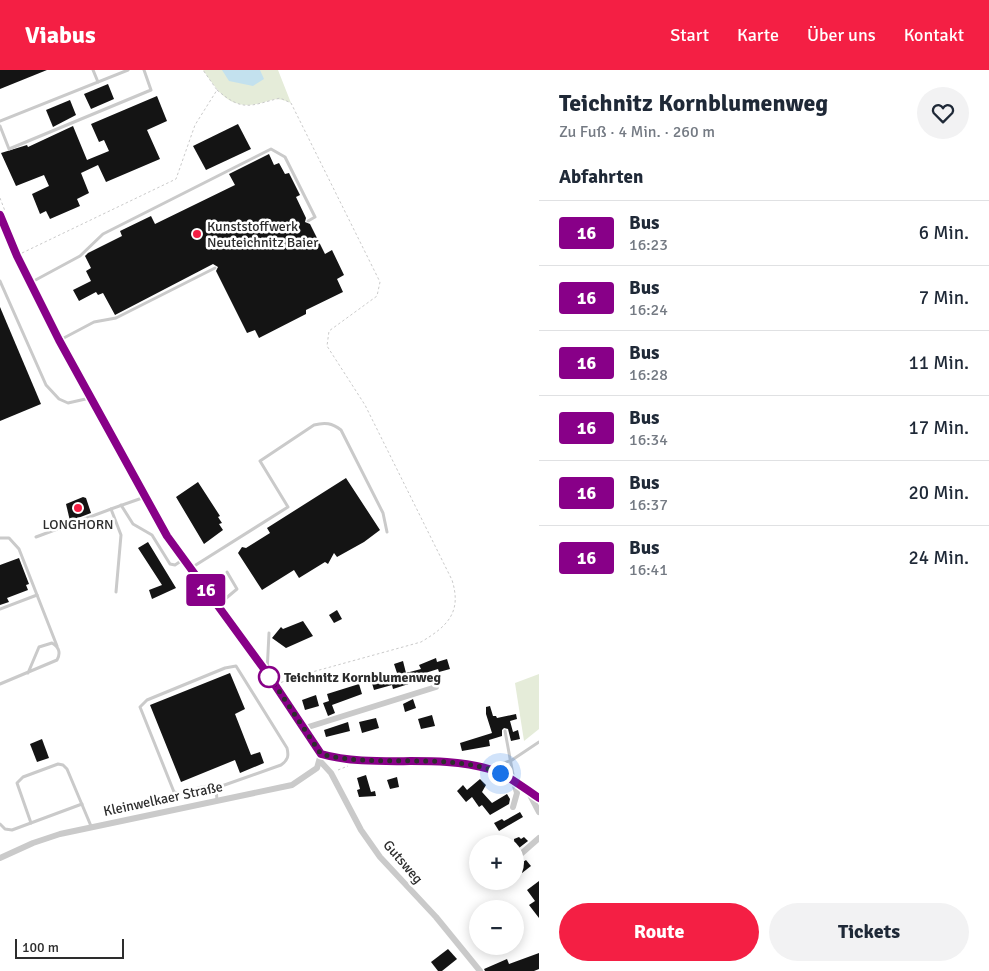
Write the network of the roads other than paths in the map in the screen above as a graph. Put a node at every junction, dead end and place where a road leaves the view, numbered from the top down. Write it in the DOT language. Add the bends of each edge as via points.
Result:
graph roads {
  1 [pos="93,70"];
  2 [pos="128,70"];
  3 [pos="144,70"];
  4 [pos="98,82"];
  5 [pos="0,121"];
  6 [pos="0,126"];
  7 [pos="0,215"];
  8 [pos="308,221"];
  9 [pos="215,268"];
  10 [pos="0,281"];
  11 [pos="30,282"];
  12 [pos="59,340"];
  13 [pos="91,398"];
  14 [pos="145,497"];
  15 [pos="121,505"];
  16 [pos="111,509"];
  17 [pos="387,532"];
  18 [pos="36,537"];
  19 [pos="0,538"];
  20 [pos="184,559"];
  21 [pos="190,568"];
  22 [pos="227,572"];
  23 [pos="116,592"];
  24 [pos="37,595"];
  25 [pos="218,606"];
  26 [pos="0,609"];
  27 [pos="269,633"];
  28 [pos="57,646"];
  29 [pos="28,673"];
  30 [pos="267,673"];
  31 [pos="0,684"];
  32 [pos="436,687"];
  33 [pos="305,728"];
  34 [pos="505,731"];
  35 [pos="539,742"];
  36 [pos="320,758"];
  37 [pos="512,760"];
  38 [pos="489,769"];
  39 [pos="514,781"];
  40 [pos="216,788"];
  41 [pos="527,790"];
  42 [pos="539,798"];
  43 [pos="217,801"];
  44 [pos="82,804"];
  45 [pos="513,807"];
  46 [pos="539,812"];
  47 [pos="31,823"];
  48 [pos="0,824"];
  49 [pos="92,827"];
  50 [pos="539,838"];
  51 [pos="524,851"];
  52 [pos="0,858"];
  53 [pos="480,971"];
  1 -- 4 [label="lane"];
  2 -- 4 [label="lane"];
  3 -- 6 [label="lane" via="151,90 9,149"];
  4 -- 5 [label="lane"];
  7 -- 11 [label="street, Gutsweg"];
  8 -- 11 [label="lane" via="315,217 284,157 271,149 103,234 80,256"];
  9 -- 12 [label="lane" via="116,318 94,322"];
  10 -- 13 [label="lane" via="46,385 59,399 68,403"];
  11 -- 12 [label="street, Gutsweg"];
  12 -- 13 [label="street, Gutsweg"];
  13 -- 14 [label="street, Gutsweg"];
  14 -- 15 [label="lane"];
  14 -- 20 [label="street, Gutsweg"];
  15 -- 16 [label="lane"];
  15 -- 20 [label="lane" via="133,524 152,535 170,564 175,565"];
  16 -- 18 [label="lane"];
  16 -- 23 [label="lane" via="120,535"];
  17 -- 21 [label="lane" via="383,513 341,430 323,423 314,425 260,461 288,507"];
  19 -- 24 [label="lane" via="9,538 17,544"];
  20 -- 21 [label="street, Gutsweg"];
  21 -- 25 [label="street, Gutsweg"];
  22 -- 25 [label="lane" via="237,589"];
  24 -- 26 [label="lane"];
  24 -- 28 [label="lane"];
  25 -- 30 [label="street, Gutsweg"];
  27 -- 30 [label="lane"];
  28 -- 29 [label="lane" via="60,652 57,660"];
  28 -- 29 [label="lane" via="52,643 39,647"];
  29 -- 31 [label="lane"];
  30 -- 33 [label="street, Gutsweg" via="278,684"];
  32 -- 33 [label="street"];
  33 -- 36 [label="street, Gutsweg"];
  34 -- 37 [label="lane"];
  35 -- 37 [label="lane"];
  36 -- 38 [label="street" via="445,763"];
  36 -- 43 [label="street, Kleinwelkaer Straße" via="318,768 292,784"];
  36 -- 53 [label="street, Gutsweg" via="380,857 436,917"];
  37 -- 38 [label="lane"];
  37 -- 39 [label="lane"];
  38 -- 39 [label="street"];
  39 -- 41 [label="street"];
  39 -- 45 [label="street" via="517,788"];
  40 -- 40 [label="lane" via="281,765 288,754 236,666 147,700 140,707 174,792 181,794 207,785"];
  40 -- 43 [label="lane"];
  41 -- 42 [label="street"];
  41 -- 46 [label="street"];
  43 -- 49 [label="street, Kleinwelkaer Straße"];
  44 -- 47 [label="lane"];
  44 -- 47 [label="lane" via="63,765 23,777 17,783"];
  44 -- 49 [label="lane"];
  47 -- 48 [label="lane" via="8,830"];
  49 -- 52 [label="street, Kleinwelkaer Straße" via="33,842"];
  50 -- 51 [label="street"];
}
